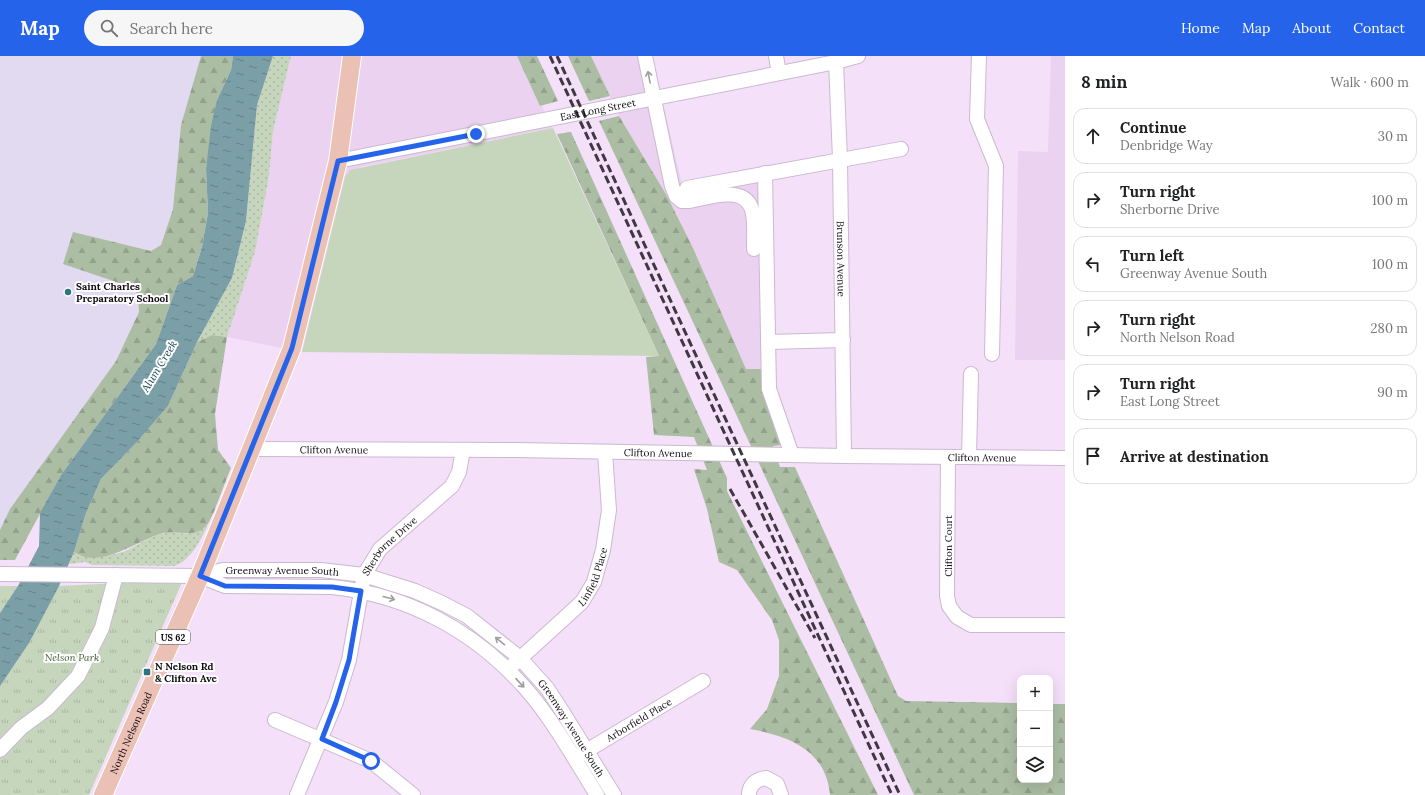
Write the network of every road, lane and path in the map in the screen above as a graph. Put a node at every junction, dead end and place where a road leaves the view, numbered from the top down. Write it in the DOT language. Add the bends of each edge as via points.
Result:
graph roads {
  1 [pos="352,56"];
  2 [pos="645,56"];
  3 [pos="776,56"];
  4 [pos="858,56"];
  5 [pos="979,56"];
  6 [pos="836,62"];
  7 [pos="779,73"];
  8 [pos="653,98"];
  9 [pos="901,149"];
  10 [pos="840,159"];
  11 [pos="338,161"];
  12 [pos="765,173"];
  13 [pos="687,188"];
  14 [pos="758,242"];
  15 [pos="843,340"];
  16 [pos="768,342"];
  17 [pos="992,354"];
  18 [pos="971,374"];
  19 [pos="250,449"];
  20 [pos="463,450"];
  21 [pos="605,452"];
  22 [pos="792,455"];
  23 [pos="844,456"];
  24 [pos="948,457"];
  25 [pos="969,457"];
  26 [pos="1065,458"];
  27 [pos="0,574"];
  28 [pos="116,575"];
  29 [pos="364,575"];
  30 [pos="200,576"];
  31 [pos="361,591"];
  32 [pos="1065,625"];
  33 [pos="520,658"];
  34 [pos="509,670"];
  35 [pos="703,681"];
  36 [pos="275,720"];
  37 [pos="322,739"];
  38 [pos="0,750"];
  39 [pos="586,751"];
  40 [pos="574,758"];
  41 [pos="103,795"];
  42 [pos="297,795"];
  43 [pos="413,795"];
  44 [pos="598,795"];
  45 [pos="614,795"];
  46 [pos="750,795"];
  47 [pos="781,795"];
  1 -- 11 [label="main road, North Nelson Road / US 62"];
  8 -- 2 [label="street, one-way"];
  3 -- 7 [label="street"];
  4 -- 6 [label="street, East Long Street"];
  5 -- 17 [label="street" via="977,119 996,166"];
  6 -- 7 [label="street, East Long Street"];
  6 -- 10 [label="street, Brunson Avenue"];
  7 -- 8 [label="street, East Long Street"];
  8 -- 11 [label="street, East Long Street"];
  8 -- 14 [label="street" via="666,164 676,196 682,201 732,194 743,197 750,205"];
  9 -- 10 [label="street"];
  10 -- 12 [label="street"];
  10 -- 15 [label="street, Brunson Avenue"];
  11 -- 19 [label="main road, North Nelson Road / US 62" via="292,348"];
  12 -- 13 [label="street"];
  12 -- 14 [label="street"];
  14 -- 16 [label="street"];
  15 -- 16 [label="street"];
  15 -- 23 [label="street, Brunson Avenue"];
  16 -- 22 [label="street" via="769,389"];
  18 -- 25 [label="street"];
  19 -- 20 [label="street, Clifton Avenue"];
  19 -- 30 [label="main road, North Nelson Road / US 62"];
  20 -- 21 [label="street, Clifton Avenue"];
  20 -- 29 [label="street, Sherborne Drive" via="459,472 452,486 380,549"];
  21 -- 22 [label="street, Clifton Avenue"];
  21 -- 33 [label="street, Linfield Place" via="609,510 603,550 594,582 582,602"];
  22 -- 23 [label="street, Clifton Avenue"];
  23 -- 24 [label="street, Clifton Avenue"];
  24 -- 25 [label="street, Clifton Avenue"];
  24 -- 32 [label="street, Clifton Court" via="949,606 957,617 971,625"];
  25 -- 26 [label="street, Clifton Avenue"];
  27 -- 28 [label="street"];
  28 -- 30 [label="street"];
  28 -- 38 [label="street" via="102,628 78,676 48,708 21,728"];
  29 -- 30 [label="street, Greenway Avenue South" via="321,570 223,570"];
  29 -- 31 [label="street, Sherborne Drive"];
  33 -- 29 [label="street, Greenway Avenue South, one-way" via="472,620 442,603 415,590"];
  30 -- 31 [label="street, Greenway Avenue South" via="225,586 332,587"];
  30 -- 41 [label="main road, North Nelson Road / US 62"];
  31 -- 34 [label="street, Greenway Avenue South, one-way" via="393,599 436,616 478,644"];
  31 -- 37 [label="street, Sherborne Drive" via="349,660"];
  33 -- 34 [label="street, Linfield Place"];
  33 -- 39 [label="street, Greenway Avenue South" via="546,688"];
  34 -- 40 [label="street, Greenway Avenue South, one-way" via="541,708"];
  35 -- 39 [label="street, Arborfield Place"];
  36 -- 37 [label="street"];
  37 -- 42 [label="street, Sherborne Drive"];
  37 -- 43 [label="street" via="371,761"];
  39 -- 40 [label="street, Arborfield Place"];
  39 -- 45 [label="street, Greenway Avenue South"];
  40 -- 44 [label="street, Greenway Avenue South"];
  46 -- 47 [label="street" via="755,782 766,778 777,784"];
}
